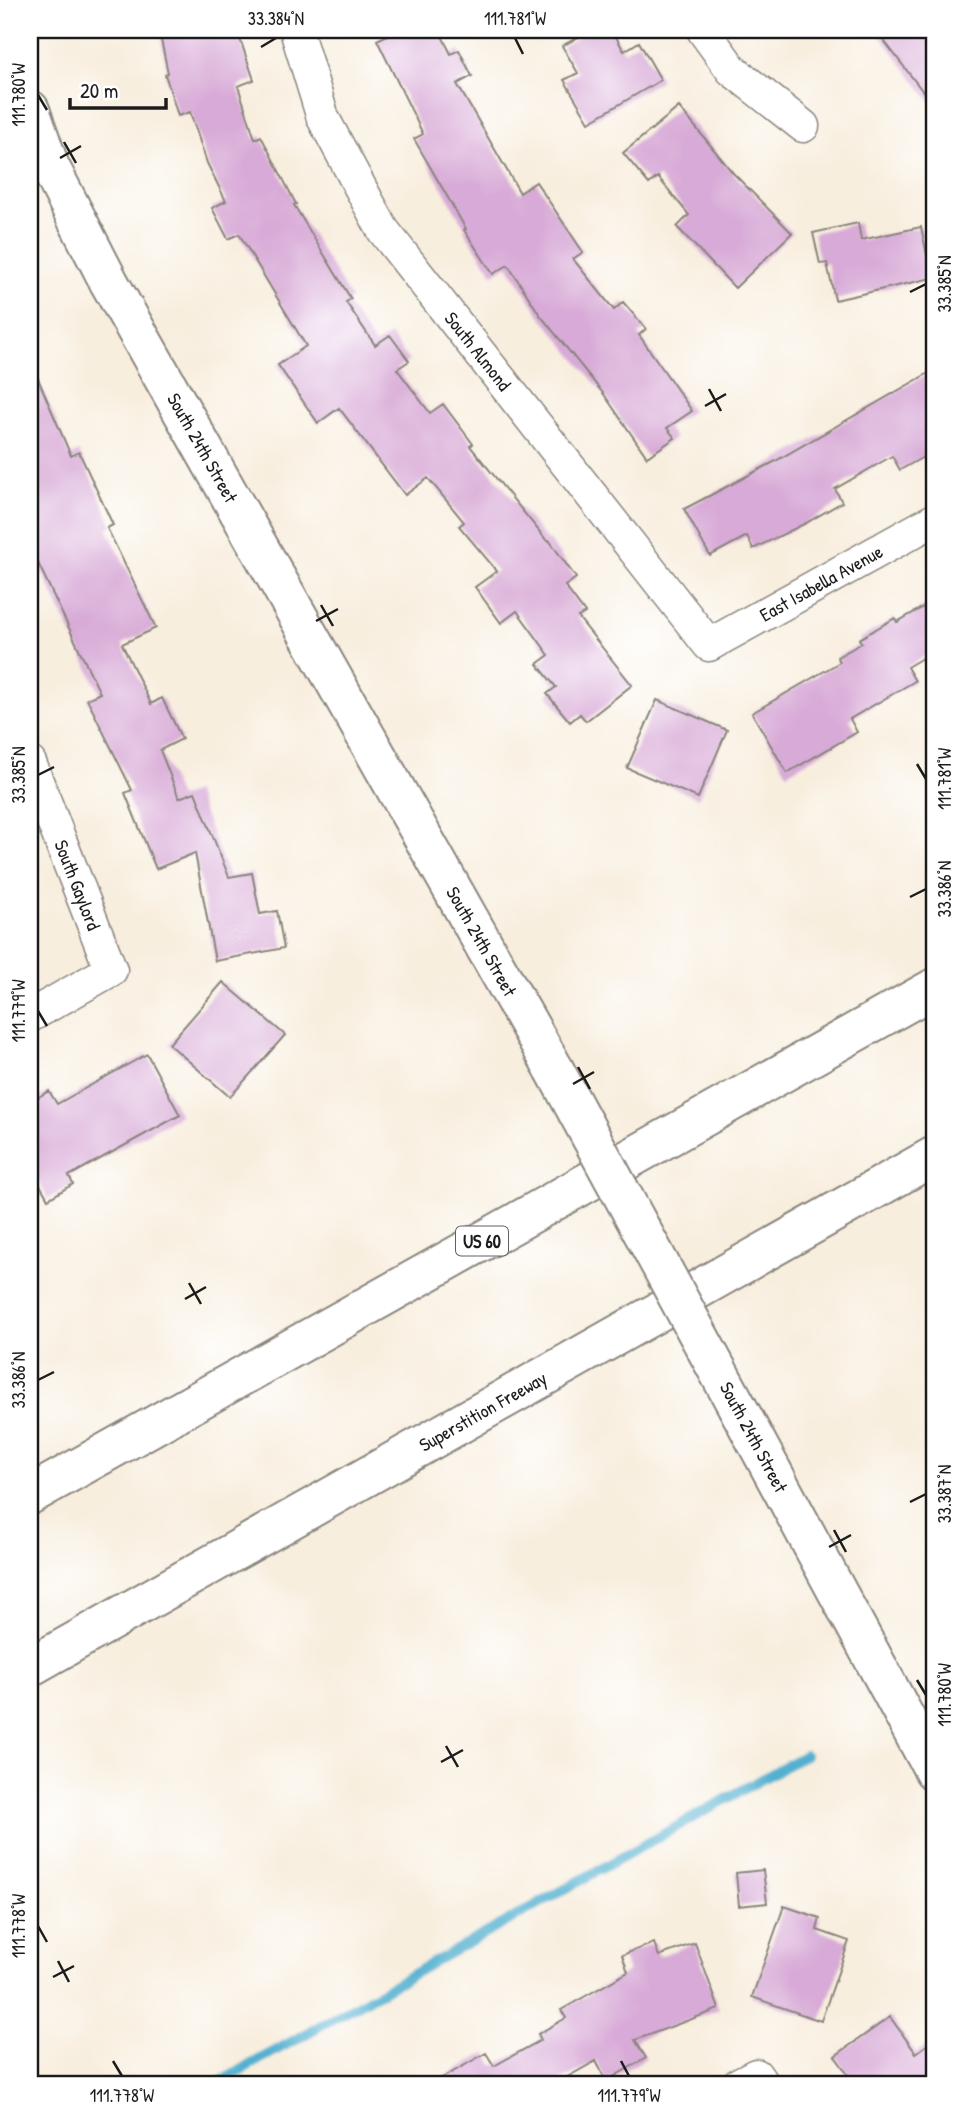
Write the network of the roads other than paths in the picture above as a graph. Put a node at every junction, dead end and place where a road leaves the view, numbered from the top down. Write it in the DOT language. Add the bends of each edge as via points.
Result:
graph roads {
  1 [pos="296,30"];
  2 [pos="703,30"];
  3 [pos="30,110"];
  4 [pos="803,127"];
  5 [pos="40,171"];
  6 [pos="934,520"];
  7 [pos="709,645"];
  8 [pos="30,763"];
  9 [pos="934,988"];
  10 [pos="30,1016"];
  11 [pos="934,1156"];
  12 [pos="30,1495"];
  13 [pos="30,1667"];
  14 [pos="934,1771"];
  1 -- 7 [label="street, South Almond" via="323,118 383,230"];
  2 -- 4 [label="street" via="732,70"];
  3 -- 5 [label="main road, South 24th Street"];
  5 -- 14 [label="main road, South 24th Street, bridge" via="109,282 554,1069"];
  6 -- 7 [label="street, East Isabella Avenue"];
  8 -- 10 [label="street, South Gaylord" via="111,970"];
  9 -- 12 [label="main road, US 60"];
  11 -- 13 [label="main road, Superstition Freeway"];
}
